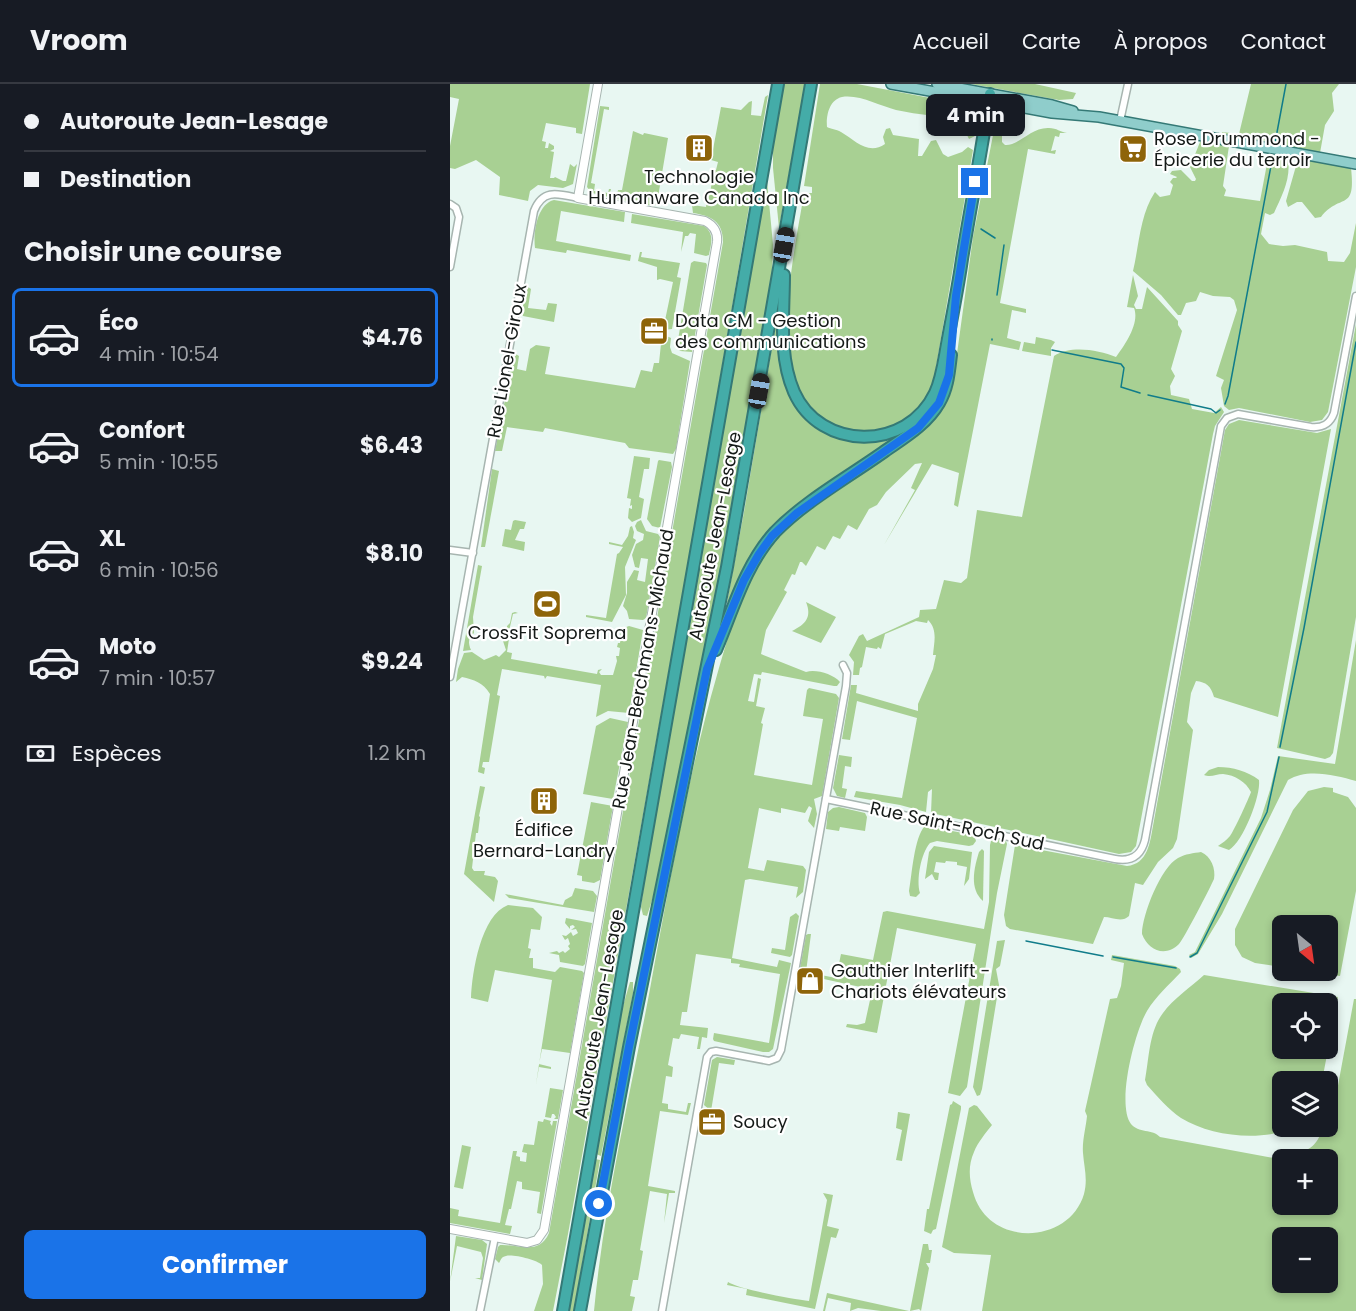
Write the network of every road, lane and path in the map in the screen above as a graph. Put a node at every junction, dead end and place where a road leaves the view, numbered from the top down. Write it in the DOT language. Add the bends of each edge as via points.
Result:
graph roads {
  1 [pos="598,84"];
  2 [pos="778,84"];
  3 [pos="812,84"];
  4 [pos="891,84"];
  5 [pos="937,84"];
  6 [pos="1128,84"];
  7 [pos="990,98"];
  8 [pos="1099,117"];
  9 [pos="1120,121"];
  10 [pos="1356,164"];
  11 [pos="578,198"];
  12 [pos="450,204"];
  13 [pos="784,245"];
  14 [pos="452,250"];
  15 [pos="450,267"];
  16 [pos="956,296"];
  17 [pos="1356,296"];
  18 [pos="450,550"];
  19 [pos="473,553"];
  20 [pos="843,666"];
  21 [pos="707,669"];
  22 [pos="450,676"];
  23 [pos="826,799"];
  24 [pos="450,1228"];
  25 [pos="495,1237"];
  26 [pos="588,1268"];
  27 [pos="480,1311"];
  28 [pos="563,1311"];
  29 [pos="580,1311"];
  30 [pos="586,1311"];
  31 [pos="662,1311"];
  1 -- 11 [label="street"];
  2 -- 28 [label="highway, Autoroute Jean-Lesage"];
  3 -- 13 [label="highway, Autoroute Jean-Lesage"];
  4 -- 7 [label="main road"];
  5 -- 7 [label="main road"];
  6 -- 9 [label="street"];
  7 -- 8 [label="main road" via="1052,105"];
  7 -- 8 [label="main road" via="1052,113"];
  7 -- 16 [label="highway"];
  8 -- 9 [label="main road"];
  9 -- 10 [label="main road"];
  11 -- 19 [label="street, Rue Lionel-Giroux" via="550,194 539,201 534,211"];
  11 -- 25 [label="street, Rue Jean-Berchmans-Michaud" via="705,221 718,237 545,1225 540,1237 531,1242"];
  12 -- 14 [label="street" via="459,217"];
  13 -- 16 [label="highway" via="783,340 789,379 807,413 840,434 884,435 903,427 921,412 938,386"];
  13 -- 21 [label="highway, Autoroute Jean-Lesage"];
  14 -- 15 [label="street"];
  16 -- 21 [label="highway" via="949,375 935,409 918,428 797,513 772,536 744,580"];
  17 -- 23 [label="street, Rue Saint-Roch Sud" via="1330,421 1322,427 1311,427 1238,414 1227,418 1221,426 1145,840 1137,855 1128,860 1115,859"];
  18 -- 19 [label="street"];
  19 -- 22 [label="street, Rue Lionel-Giroux"];
  20 -- 23 [label="street" via="847,679"];
  21 -- 26 [label="highway, Autoroute Jean-Lesage"];
  23 -- 31 [label="street" via="779,1055 765,1061 716,1051 707,1057"];
  24 -- 25 [label="street"];
  25 -- 27 [label="street"];
  26 -- 29 [label="highway, Autoroute Jean-Lesage"];
  26 -- 30 [label="highway"];
}
